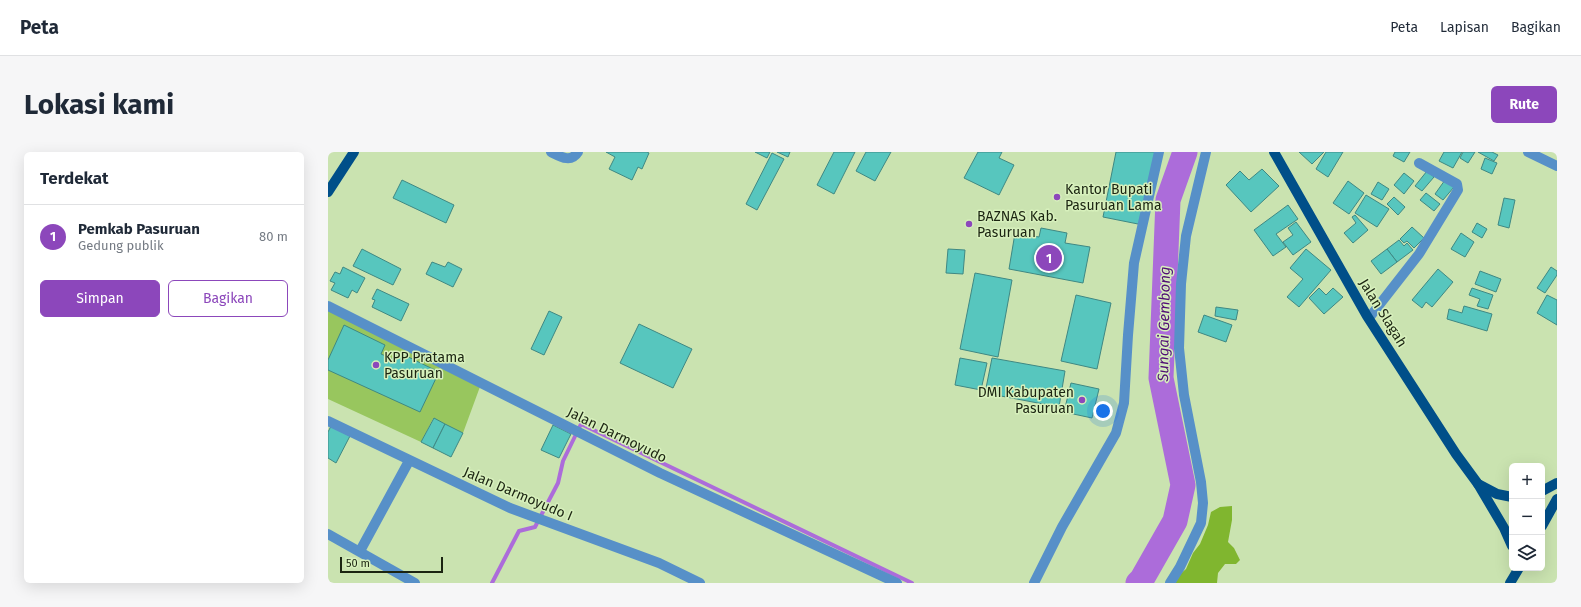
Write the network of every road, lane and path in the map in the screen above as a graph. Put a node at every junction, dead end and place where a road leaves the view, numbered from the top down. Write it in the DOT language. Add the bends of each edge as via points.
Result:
graph roads {
  1 [pos="354,152"];
  2 [pos="551,152"];
  3 [pos="578,152"];
  4 [pos="1159,152"];
  5 [pos="1206,152"];
  6 [pos="1274,152"];
  7 [pos="1528,152"];
  8 [pos="1419,163"];
  9 [pos="1557,166"];
  10 [pos="328,192"];
  11 [pos="328,306"];
  12 [pos="1369,318"];
  13 [pos="328,421"];
  14 [pos="409,461"];
  15 [pos="1557,483"];
  16 [pos="1478,484"];
  17 [pos="1545,490"];
  18 [pos="1509,496"];
  19 [pos="1557,499"];
  20 [pos="1545,521"];
  21 [pos="328,534"];
  22 [pos="1509,539"];
  23 [pos="360,551"];
  24 [pos="1517,571"];
  25 [pos="415,583"];
  26 [pos="700,583"];
  27 [pos="897,583"];
  28 [pos="1034,583"];
  29 [pos="1170,583"];
  30 [pos="1510,583"];
  1 -- 10 [label="main road"];
  2 -- 3 [label="street" via="568,158"];
  4 -- 28 [label="street" via="1134,263 1124,403 1120,420 1116,433 1062,527"];
  5 -- 29 [label="street" via="1186,236 1179,348 1184,395 1201,482 1201,522"];
  6 -- 12 [label="main road, Jalan Slagah"];
  7 -- 9 [label="street"];
  8 -- 12 [label="street" via="1457,184 1458,190 1418,254"];
  11 -- 27 [label="street, Jalan Darmoyudo" via="667,476"];
  12 -- 16 [label="main road, Jalan Slagah"];
  13 -- 14 [label="street, Jalan Darmoyudo I"];
  14 -- 23 [label="street"];
  14 -- 26 [label="street, Jalan Darmoyudo I" via="510,508 659,563"];
  15 -- 17 [label="main road"];
  16 -- 18 [label="main road" via="1497,494"];
  16 -- 22 [label="main road, Jalan Slagah"];
  19 -- 20 [label="main road"];
  21 -- 23 [label="street"];
  23 -- 25 [label="street"];
  24 -- 30 [label="main road"];
}
